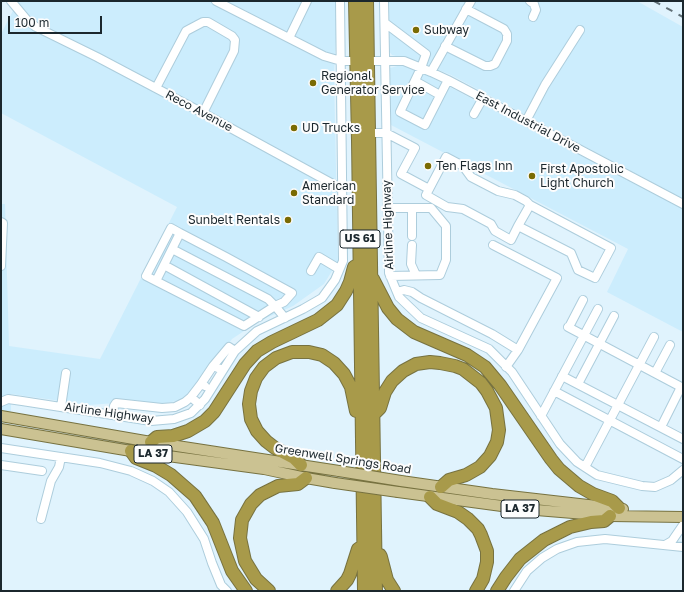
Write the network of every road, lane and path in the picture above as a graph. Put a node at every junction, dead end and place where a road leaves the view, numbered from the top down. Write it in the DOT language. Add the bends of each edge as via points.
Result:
graph roads {
  1 [pos="11,1"];
  2 [pos="216,1"];
  3 [pos="307,1"];
  4 [pos="340,1"];
  5 [pos="355,1"];
  6 [pos="361,1"];
  7 [pos="367,1"];
  8 [pos="384,1"];
  9 [pos="470,1"];
  10 [pos="530,1"];
  11 [pos="466,9"];
  12 [pos="533,17"];
  13 [pos="385,23"];
  14 [pos="580,30"];
  15 [pos="289,38"];
  16 [pos="446,46"];
  17 [pos="385,60"];
  18 [pos="341,61"];
  19 [pos="362,61"];
  20 [pos="421,68"];
  21 [pos="431,72"];
  22 [pos="448,80"];
  23 [pos="415,81"];
  24 [pos="156,88"];
  25 [pos="440,95"];
  26 [pos="483,98"];
  27 [pos="386,112"];
  28 [pos="400,112"];
  29 [pos="203,113"];
  30 [pos="474,114"];
  31 [pos="526,121"];
  32 [pos="369,132"];
  33 [pos="386,132"];
  34 [pos="386,173"];
  35 [pos="401,174"];
  36 [pos="342,189"];
  37 [pos="429,189"];
  38 [pos="683,204"];
  39 [pos="530,205"];
  40 [pos="388,208"];
  41 [pos="412,208"];
  42 [pos="1,222"];
  43 [pos="518,226"];
  44 [pos="180,233"];
  45 [pos="493,245"];
  46 [pos="172,249"];
  47 [pos="360,264"];
  48 [pos="164,265"];
  49 [pos="1,266"];
  50 [pos="339,269"];
  51 [pos="312,271"];
  52 [pos="416,275"];
  53 [pos="390,276"];
  54 [pos="372,278"];
  55 [pos="156,281"];
  56 [pos="397,292"];
  57 [pos="583,300"];
  58 [pos="275,306"];
  59 [pos="598,309"];
  60 [pos="614,316"];
  61 [pos="259,317"];
  62 [pos="285,318"];
  63 [pos="584,335"];
  64 [pos="654,337"];
  65 [pos="600,344"];
  66 [pos="670,345"];
  67 [pos="518,350"];
  68 [pos="235,351"];
  69 [pos="639,365"];
  70 [pos="213,366"];
  71 [pos="506,367"];
  72 [pos="223,370"];
  73 [pos="66,373"];
  74 [pos="655,373"];
  75 [pos="562,376"];
  76 [pos="201,384"];
  77 [pos="578,384"];
  78 [pos="682,388"];
  79 [pos="212,389"];
  80 [pos="554,391"];
  81 [pos="191,397"];
  82 [pos="1,402"];
  83 [pos="200,405"];
  84 [pos="619,405"];
  85 [pos="61,407"];
  86 [pos="112,415"];
  87 [pos="1,416"];
  88 [pos="368,416"];
  89 [pos="541,416"];
  90 [pos="610,420"];
  91 [pos="661,427"];
  92 [pos="1,429"];
  93 [pos="683,439"];
  94 [pos="150,442"];
  95 [pos="1,448"];
  96 [pos="131,451"];
  97 [pos="61,457"];
  98 [pos="683,459"];
  99 [pos="1,465"];
  100 [pos="301,465"];
  101 [pos="585,467"];
  102 [pos="683,470"];
  103 [pos="42,471"];
  104 [pos="306,478"];
  105 [pos="441,487"];
  106 [pos="430,497"];
  107 [pos="614,512"];
  108 [pos="683,517"];
  109 [pos="41,519"];
  110 [pos="683,526"];
  111 [pos="364,545"];
  112 [pos="665,545"];
  113 [pos="683,547"];
  114 [pos="375,552"];
  115 [pos="222,589"];
  116 [pos="246,591"];
  117 [pos="269,591"];
  118 [pos="337,591"];
  119 [pos="364,591"];
  120 [pos="376,591"];
  121 [pos="394,591"];
  122 [pos="476,591"];
  123 [pos="498,591"];
  124 [pos="514,591"];
  1 -- 24 [label="street, Reco Avenue" via="27,20 36,26"];
  2 -- 15 [label="street, East Industrial Drive"];
  3 -- 15 [label="street"];
  4 -- 18 [label="street, Airline Highway"];
  5 -- 19 [label="highway, Airline Highway / US 61"];
  6 -- 19 [label="highway"];
  7 -- 19 [label="highway, Airline Highway / US 61"];
  8 -- 13 [label="street, Airline Highway"];
  9 -- 11 [label="street"];
  10 -- 12 [label="street" via="536,10"];
  11 -- 16 [label="street"];
  11 -- 16 [label="street" via="504,29 507,34 507,41 495,64 485,66"];
  13 -- 17 [label="street, Airline Highway"];
  13 -- 20 [label="street" via="426,54"];
  14 -- 31 [label="street"];
  15 -- 18 [label="street, East Industrial Drive" via="324,56"];
  16 -- 21 [label="street"];
  17 -- 19 [label="street, East Industrial Drive"];
  17 -- 20 [label="street, East Industrial Drive" via="404,61"];
  17 -- 27 [label="street, Airline Highway"];
  18 -- 19 [label="street, East Industrial Drive"];
  18 -- 36 [label="street, Airline Highway"];
  19 -- 32 [label="highway, Airline Highway / US 61"];
  19 -- 47 [label="highway, Airline Highway / US 61"];
  20 -- 21 [label="street, East Industrial Drive"];
  20 -- 23 [label="street"];
  21 -- 22 [label="street, East Industrial Drive"];
  22 -- 25 [label="street"];
  22 -- 26 [label="street, East Industrial Drive"];
  23 -- 25 [label="street"];
  23 -- 28 [label="street"];
  24 -- 29 [label="street, Reco Avenue"];
  24 -- 29 [label="street" via="186,31 208,22 232,36 234,51"];
  25 -- 28 [label="street" via="425,125"];
  26 -- 30 [label="street"];
  26 -- 31 [label="street, East Industrial Drive"];
  27 -- 28 [label="street"];
  27 -- 33 [label="street, Airline Highway"];
  29 -- 36 [label="street, Reco Avenue"];
  31 -- 38 [label="street, East Industrial Drive"];
  32 -- 33 [label="street"];
  32 -- 54 [label="highway, Airline Highway / US 61"];
  33 -- 34 [label="street, Airline Highway"];
  33 -- 35 [label="street" via="415,148"];
  34 -- 35 [label="street"];
  34 -- 40 [label="street, Airline Highway"];
  35 -- 37 [label="street"];
  36 -- 50 [label="street, Airline Highway" via="343,261"];
  37 -- 39 [label="street" via="446,157 463,166 471,177 498,191 515,195"];
  37 -- 43 [label="street" via="426,195 431,199 447,207 464,209 491,224 495,232 511,240"];
  39 -- 43 [label="street"];
  39 -- 43 [label="street" via="611,248 595,278 578,270 571,253"];
  40 -- 41 [label="street"];
  40 -- 53 [label="street, Airline Highway"];
  41 -- 52 [label="street" via="411,264"];
  41 -- 52 [label="street" via="431,208 446,226 446,260 440,275"];
  42 -- 49 [label="street"];
  44 -- 46 [label="street"];
  44 -- 55 [label="street" via="171,228 146,276"];
  44 -- 58 [label="street" via="292,293 284,302"];
  45 -- 67 [label="street" via="557,278"];
  46 -- 48 [label="street"];
  46 -- 58 [label="street"];
  47 -- 88 [label="highway, Airline Highway / US 61"];
  47 -- 94 [label="highway" via="354,267 346,291 337,305 318,320 257,351 205,421 188,431 173,436 157,437"];
  48 -- 55 [label="street"];
  48 -- 61 [label="street"];
  50 -- 51 [label="street" via="319,257"];
  50 -- 62 [label="street, Airline Highway" via="335,280 322,298"];
  52 -- 53 [label="street"];
  53 -- 56 [label="street, Airline Highway"];
  54 -- 88 [label="highway, Airline Highway / US 61"];
  54 -- 107 [label="highway" via="397,320 414,332 485,367 559,469 579,486 612,502"];
  55 -- 61 [label="street" via="244,326"];
  56 -- 67 [label="street" via="412,292"];
  56 -- 71 [label="street, Airline Highway" via="421,318 489,349"];
  57 -- 63 [label="street" via="568,327"];
  58 -- 61 [label="street"];
  58 -- 62 [label="street"];
  59 -- 63 [label="street"];
  60 -- 65 [label="street"];
  62 -- 68 [label="street, Airline Highway" via="257,331"];
  63 -- 65 [label="street"];
  63 -- 75 [label="street"];
  64 -- 69 [label="street"];
  65 -- 69 [label="street"];
  65 -- 77 [label="street"];
  66 -- 74 [label="street"];
  67 -- 71 [label="street"];
  68 -- 70 [label="street" via="229,347"];
  68 -- 72 [label="street, Airline Highway"];
  69 -- 74 [label="street"];
  69 -- 84 [label="street"];
  70 -- 72 [label="street"];
  70 -- 76 [label="street"];
  71 -- 89 [label="street, Airline Highway"];
  72 -- 79 [label="street, Airline Highway"];
  73 -- 85 [label="street"];
  74 -- 78 [label="street"];
  75 -- 77 [label="street"];
  75 -- 80 [label="street"];
  76 -- 79 [label="street"];
  76 -- 81 [label="street"];
  77 -- 84 [label="street"];
  78 -- 91 [label="street"];
  79 -- 83 [label="street, Airline Highway"];
  80 -- 89 [label="street"];
  80 -- 90 [label="street"];
  81 -- 83 [label="street"];
  81 -- 86 [label="street" via="175,406 162,408 116,403"];
  82 -- 85 [label="street, Airline Highway" via="8,399"];
  83 -- 86 [label="street, Airline Highway" via="191,413 174,419 151,421"];
  84 -- 90 [label="street"];
  84 -- 91 [label="street"];
  85 -- 86 [label="street, Airline Highway"];
  87 -- 94 [label="main road, Greenwell Springs Road / LA 37"];
  88 -- 100 [label="highway" via="356,411 351,387 339,367 328,358 315,353 301,352 284,355 270,362 253,384 249,404 251,419 266,441"];
  88 -- 105 [label="highway" via="380,408 392,381 416,364 440,362 455,366 481,383 496,408 499,430 497,442 490,456 480,467 449,480"];
  88 -- 111 [label="highway, Airline Highway / US 61"];
  88 -- 114 [label="highway, Airline Highway / US 61"];
  89 -- 101 [label="street, Airline Highway" via="560,444"];
  90 -- 98 [label="street"];
  90 -- 101 [label="street"];
  91 -- 93 [label="street"];
  92 -- 96 [label="main road, Greenwell Springs Road / LA 37"];
  94 -- 100 [label="main road, Greenwell Springs Road / LA 37"];
  95 -- 97 [label="street"];
  96 -- 104 [label="main road, Greenwell Springs Road / LA 37" via="264,469"];
  96 -- 116 [label="highway" via="136,458 171,475 195,496 213,523 232,571"];
  97 -- 109 [label="street"];
  97 -- 115 [label="street" via="131,471 169,492 187,512 204,539"];
  99 -- 103 [label="street"];
  100 -- 105 [label="main road, Greenwell Springs Road / LA 37, bridge"];
  101 -- 102 [label="street, Airline Highway" via="597,475 655,487 671,480"];
  104 -- 106 [label="main road, Greenwell Springs Road / LA 37, bridge"];
  104 -- 117 [label="highway" via="298,484 278,486 260,495 251,504 242,520 240,538 245,561 256,579"];
  105 -- 107 [label="main road, Greenwell Springs Road / LA 37"];
  106 -- 107 [label="main road, Greenwell Springs Road / LA 37" via="524,509"];
  106 -- 122 [label="highway" via="437,504 468,519 481,535 487,551 487,562 483,579"];
  107 -- 108 [label="main road, Greenwell Springs Road / LA 37"];
  107 -- 123 [label="highway" via="604,521 566,528 544,540 520,559"];
  110 -- 112 [label="street" via="672,541"];
  111 -- 118 [label="highway" via="358,548 350,574"];
  111 -- 119 [label="highway, Airline Highway / US 61"];
  112 -- 113 [label="street"];
  112 -- 124 [label="street" via="605,539 577,542 542,558 527,571"];
  114 -- 120 [label="highway, Airline Highway / US 61"];
  114 -- 121 [label="highway" via="381,557 385,574"];
}
